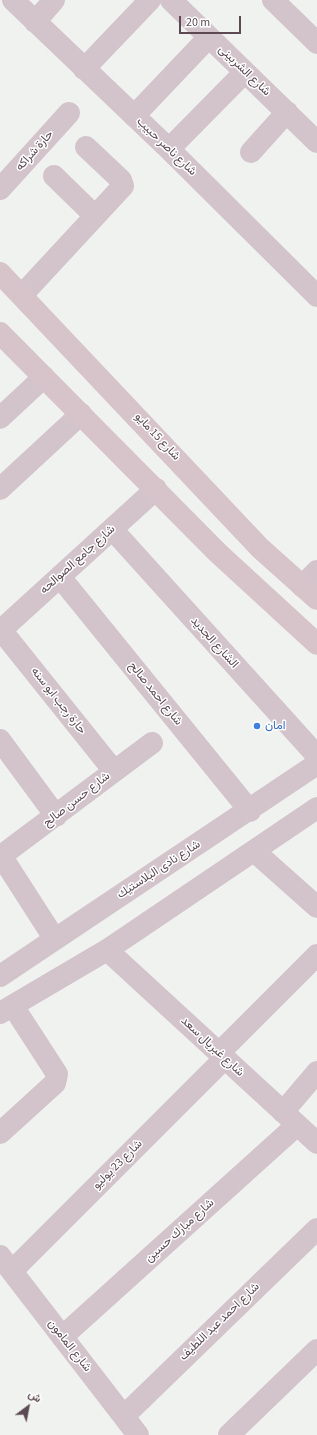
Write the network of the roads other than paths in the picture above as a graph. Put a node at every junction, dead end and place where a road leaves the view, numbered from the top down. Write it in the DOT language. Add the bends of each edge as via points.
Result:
graph roads {
  1 [pos="13,0"];
  2 [pos="54,0"];
  3 [pos="150,0"];
  4 [pos="171,0"];
  5 [pos="273,0"];
  6 [pos="35,22"];
  7 [pos="209,37"];
  8 [pos="317,43"];
  9 [pos="84,69"];
  10 [pos="245,72"];
  11 [pos="287,112"];
  12 [pos="69,113"];
  13 [pos="134,116"];
  14 [pos="317,142"];
  15 [pos="86,147"];
  16 [pos="169,149"];
  17 [pos="251,152"];
  18 [pos="54,176"];
  19 [pos="0,189"];
  20 [pos="95,216"];
  21 [pos="0,272"];
  22 [pos="22,295"];
  23 [pos="317,296"];
  24 [pos="0,333"];
  25 [pos="44,377"];
  26 [pos="81,414"];
  27 [pos="0,418"];
  28 [pos="0,489"];
  29 [pos="156,489"];
  30 [pos="112,529"];
  31 [pos="317,571"];
  32 [pos="60,577"];
  33 [pos="309,592"];
  34 [pos="1,630"];
  35 [pos="317,644"];
  36 [pos="0,740"];
  37 [pos="152,743"];
  38 [pos="317,756"];
  39 [pos="317,764"];
  40 [pos="114,771"];
  41 [pos="317,808"];
  42 [pos="250,811"];
  43 [pos="56,816"];
  44 [pos="254,851"];
  45 [pos="1,855"];
  46 [pos="317,907"];
  47 [pos="54,938"];
  48 [pos="107,950"];
  49 [pos="317,955"];
  50 [pos="0,976"];
  51 [pos="6,1010"];
  52 [pos="222,1056"];
  53 [pos="317,1072"];
  54 [pos="290,1118"];
  55 [pos="0,1133"];
  56 [pos="317,1143"];
  57 [pos="317,1229"];
  58 [pos="6,1264"];
  59 [pos="62,1337"];
  60 [pos="317,1350"];
  61 [pos="124,1416"];
  62 [pos="138,1435"];
  63 [pos="230,1435"];
  1 -- 6 [label="street, شارع ناصر حبيب"];
  2 -- 6 [label="street"];
  3 -- 9 [label="street"];
  4 -- 7 [label="street, شارع الشربينى"];
  5 -- 8 [label="street"];
  6 -- 9 [label="street, شارع ناصر حبيب"];
  7 -- 10 [label="street, شارع الشربينى"];
  7 -- 13 [label="street"];
  9 -- 13 [label="street, شارع ناصر حبيب"];
  10 -- 11 [label="street, شارع الشربينى"];
  10 -- 16 [label="street"];
  11 -- 14 [label="street, شارع الشربينى"];
  11 -- 17 [label="street"];
  12 -- 19 [label="street, حارة شراكه"];
  13 -- 16 [label="street, شارع ناصر حبيب"];
  15 -- 20 [label="street" via="123,184"];
  16 -- 23 [label="street, شارع ناصر حبيب"];
  18 -- 20 [label="street"];
  20 -- 22 [label="street"];
  21 -- 22 [label="main road, شارع 15 مايو"];
  22 -- 33 [label="main road, شارع 15 مايو" via="260,548"];
  24 -- 25 [label="main road"];
  25 -- 26 [label="main road"];
  25 -- 27 [label="street"];
  26 -- 28 [label="street"];
  26 -- 29 [label="main road"];
  29 -- 30 [label="street, شارع جامع الصوالحه"];
  29 -- 35 [label="main road" via="218,553"];
  30 -- 32 [label="street, شارع جامع الصوالحه"];
  30 -- 38 [label="street, الشارع الجديد"];
  31 -- 33 [label="street"];
  32 -- 34 [label="street, شارع جامع الصوالحه"];
  32 -- 42 [label="street, شارع احمد صالح"];
  34 -- 40 [label="street, حارة رجب ابو سنه"];
  36 -- 43 [label="street"];
  37 -- 40 [label="street, شارع حسن صالح"];
  39 -- 42 [label="street, شارع نادى البلاستيك"];
  40 -- 43 [label="street, شارع حسن صالح"];
  41 -- 44 [label="street"];
  42 -- 47 [label="street, شارع نادى البلاستيك"];
  43 -- 45 [label="street, شارع حسن صالح"];
  44 -- 46 [label="street"];
  44 -- 48 [label="street"];
  45 -- 47 [label="street"];
  47 -- 50 [label="street, شارع نادى البلاستيك"];
  48 -- 51 [label="street"];
  48 -- 52 [label="street, شارع غبريال سعد"];
  49 -- 52 [label="street, شارع 23 يوليو"];
  51 -- 55 [label="street" via="57,1078 55,1083"];
  52 -- 54 [label="street, شارع غبريال سعد"];
  52 -- 58 [label="street, شارع 23 يوليو"];
  53 -- 54 [label="street, شارع مبارك حسين"];
  54 -- 56 [label="street, شارع غبريال سعد"];
  54 -- 59 [label="street, شارع مبارك حسين"];
  57 -- 61 [label="street, شارع احمد عبد اللطيف"];
  58 -- 59 [label="street, شارع المامون"];
  59 -- 61 [label="street, شارع المامون"];
  60 -- 63 [label="street"];
  61 -- 62 [label="street, شارع المامون"];
}
